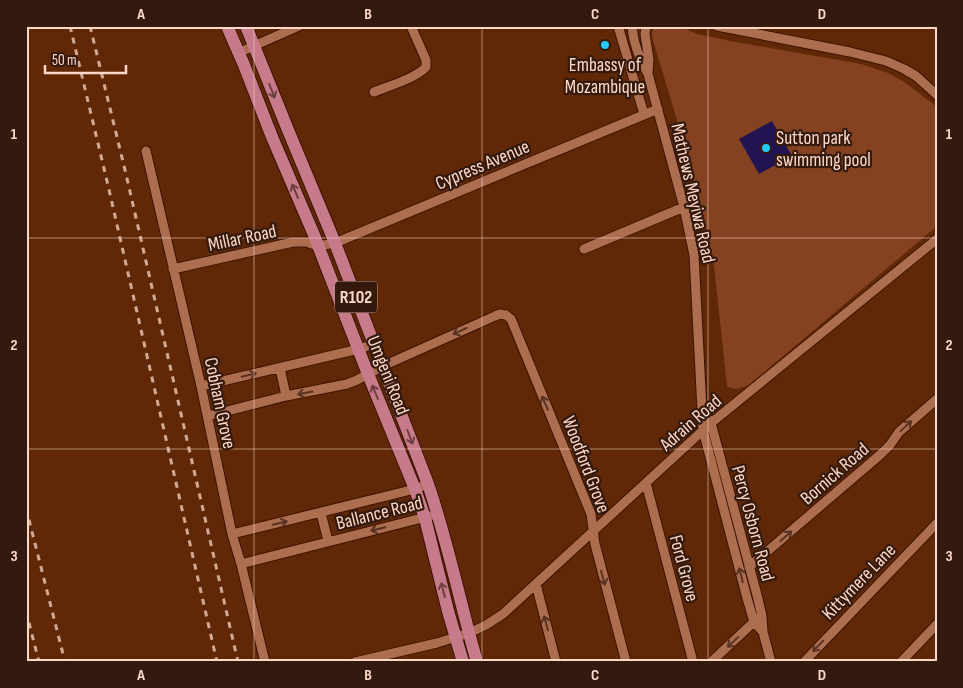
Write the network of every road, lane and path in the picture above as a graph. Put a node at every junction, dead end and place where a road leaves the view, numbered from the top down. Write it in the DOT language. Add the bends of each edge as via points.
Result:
graph roads {
  1 [pos="227,26"];
  2 [pos="246,26"];
  3 [pos="299,26"];
  4 [pos="411,26"];
  5 [pos="618,26"];
  6 [pos="632,26"];
  7 [pos="646,26"];
  8 [pos="717,26"];
  9 [pos="254,46"];
  10 [pos="238,53"];
  11 [pos="648,74"];
  12 [pos="916,76"];
  13 [pos="937,86"];
  14 [pos="374,92"];
  15 [pos="937,95"];
  16 [pos="658,109"];
  17 [pos="644,114"];
  18 [pos="288,130"];
  19 [pos="272,136"];
  20 [pos="146,151"];
  21 [pos="684,207"];
  22 [pos="937,239"];
  23 [pos="335,243"];
  24 [pos="318,246"];
  25 [pos="584,250"];
  26 [pos="173,269"];
  27 [pos="374,344"];
  28 [pos="358,350"];
  29 [pos="383,366"];
  30 [pos="280,368"];
  31 [pos="368,374"];
  32 [pos="201,386"];
  33 [pos="286,396"];
  34 [pos="937,399"];
  35 [pos="703,412"];
  36 [pos="208,416"];
  37 [pos="711,423"];
  38 [pos="703,430"];
  39 [pos="646,483"];
  40 [pos="428,484"];
  41 [pos="416,489"];
  42 [pos="321,513"];
  43 [pos="438,513"];
  44 [pos="425,518"];
  45 [pos="937,523"];
  46 [pos="593,530"];
  47 [pos="232,534"];
  48 [pos="328,541"];
  49 [pos="241,564"];
  50 [pos="749,567"];
  51 [pos="536,584"];
  52 [pos="762,616"];
  53 [pos="754,622"];
  54 [pos="937,624"];
  55 [pos="762,632"];
  56 [pos="469,633"];
  57 [pos="456,637"];
  58 [pos="265,662"];
  59 [pos="355,662"];
  60 [pos="463,662"];
  61 [pos="477,662"];
  62 [pos="556,662"];
  63 [pos="626,662"];
  64 [pos="693,662"];
  65 [pos="712,662"];
  66 [pos="772,662"];
  67 [pos="804,662"];
  68 [pos="901,662"];
  1 -- 10 [label="main road, Umgeni Road / R102"];
  2 -- 9 [label="main road, Umgeni Road / R102"];
  3 -- 9 [label="street"];
  4 -- 14 [label="street" via="426,67 415,76"];
  5 -- 17 [label="street"];
  6 -- 11 [label="street, Mathews Meyiwa Road"];
  7 -- 11 [label="street, Mathews Meyiwa Road"];
  8 -- 12 [label="street" via="886,61"];
  9 -- 10 [label="street"];
  9 -- 18 [label="main road, Umgeni Road / R102, one-way"];
  10 -- 19 [label="main road, Umgeni Road / R102"];
  11 -- 16 [label="street, Mathews Meyiwa Road"];
  12 -- 13 [label="street"];
  12 -- 15 [label="street"];
  16 -- 17 [label="street, Cypress Avenue"];
  16 -- 21 [label="street, Mathews Meyiwa Road"];
  17 -- 23 [label="street, Cypress Avenue"];
  18 -- 19 [label="main road"];
  18 -- 23 [label="main road, Umgeni Road / R102"];
  24 -- 19 [label="main road, Umgeni Road / R102, one-way"];
  20 -- 26 [label="street, Cobham Grove"];
  21 -- 25 [label="street"];
  21 -- 35 [label="street, Mathews Meyiwa Road" via="694,256"];
  22 -- 37 [label="street, Adrain Road"];
  23 -- 24 [label="street, Cypress Avenue"];
  23 -- 27 [label="main road, Umgeni Road / R102"];
  24 -- 26 [label="street, Millar Road" via="294,242"];
  24 -- 28 [label="main road, Umgeni Road / R102"];
  26 -- 32 [label="street, Cobham Grove"];
  27 -- 28 [label="street"];
  27 -- 29 [label="main road, Umgeni Road / R102"];
  28 -- 30 [label="street"];
  28 -- 31 [label="main road, Umgeni Road / R102"];
  29 -- 31 [label="street"];
  29 -- 40 [label="main road, Umgeni Road / R102, one-way"];
  46 -- 29 [label="street, Woodford Grove, one-way" via="591,514 511,320 506,315 495,316"];
  32 -- 30 [label="street, one-way"];
  30 -- 33 [label="street"];
  31 -- 33 [label="street, one-way" via="346,384"];
  41 -- 31 [label="main road, Umgeni Road / R102, one-way"];
  32 -- 36 [label="street, Cobham Grove"];
  33 -- 36 [label="street"];
  50 -- 34 [label="street, Bornick Road, one-way" via="881,454 899,432"];
  35 -- 37 [label="street"];
  35 -- 38 [label="street, Mathews Meyiwa Road"];
  36 -- 47 [label="street, Cobham Grove"];
  37 -- 38 [label="street, Adrain Road"];
  37 -- 50 [label="street, Percy Osborn Road"];
  38 -- 39 [label="street, Adrain Road"];
  53 -- 38 [label="street, Percy Osborn Road, one-way"];
  39 -- 46 [label="street, Adrain Road"];
  39 -- 64 [label="street, Ford Grove"];
  40 -- 41 [label="street, Ballance Road"];
  40 -- 43 [label="main road, Umgeni Road / R102"];
  41 -- 42 [label="street, Ballance Road"];
  41 -- 44 [label="main road, Umgeni Road / R102"];
  47 -- 42 [label="street, Ballance Road, one-way"];
  42 -- 48 [label="street, Ballance Road"];
  43 -- 44 [label="street, Ballance Road"];
  43 -- 56 [label="main road, Umgeni Road / R102"];
  44 -- 48 [label="street, Ballance Road, one-way"];
  57 -- 44 [label="main road, Umgeni Road / R102, one-way"];
  45 -- 67 [label="street, Kittymere Lane, one-way"];
  46 -- 51 [label="street, Adrain Road"];
  46 -- 63 [label="street, Woodford Grove, one-way"];
  47 -- 49 [label="street, Cobham Grove"];
  48 -- 49 [label="street, Ballance Road"];
  49 -- 58 [label="street, Cobham Grove"];
  50 -- 52 [label="street, Percy Osborn Road"];
  51 -- 56 [label="street, Adrain Road" via="503,614"];
  62 -- 51 [label="street, one-way"];
  52 -- 53 [label="street"];
  52 -- 55 [label="street, Percy Osborn Road"];
  53 -- 55 [label="street, Percy Osborn Road"];
  53 -- 65 [label="street, one-way"];
  54 -- 68 [label="street"];
  55 -- 66 [label="street, Percy Osborn Road"];
  56 -- 57 [label="street, Adrain Road"];
  56 -- 61 [label="main road, Umgeni Road / R102"];
  57 -- 59 [label="street, Adrain Road"];
  57 -- 60 [label="main road, Umgeni Road / R102"];
}
